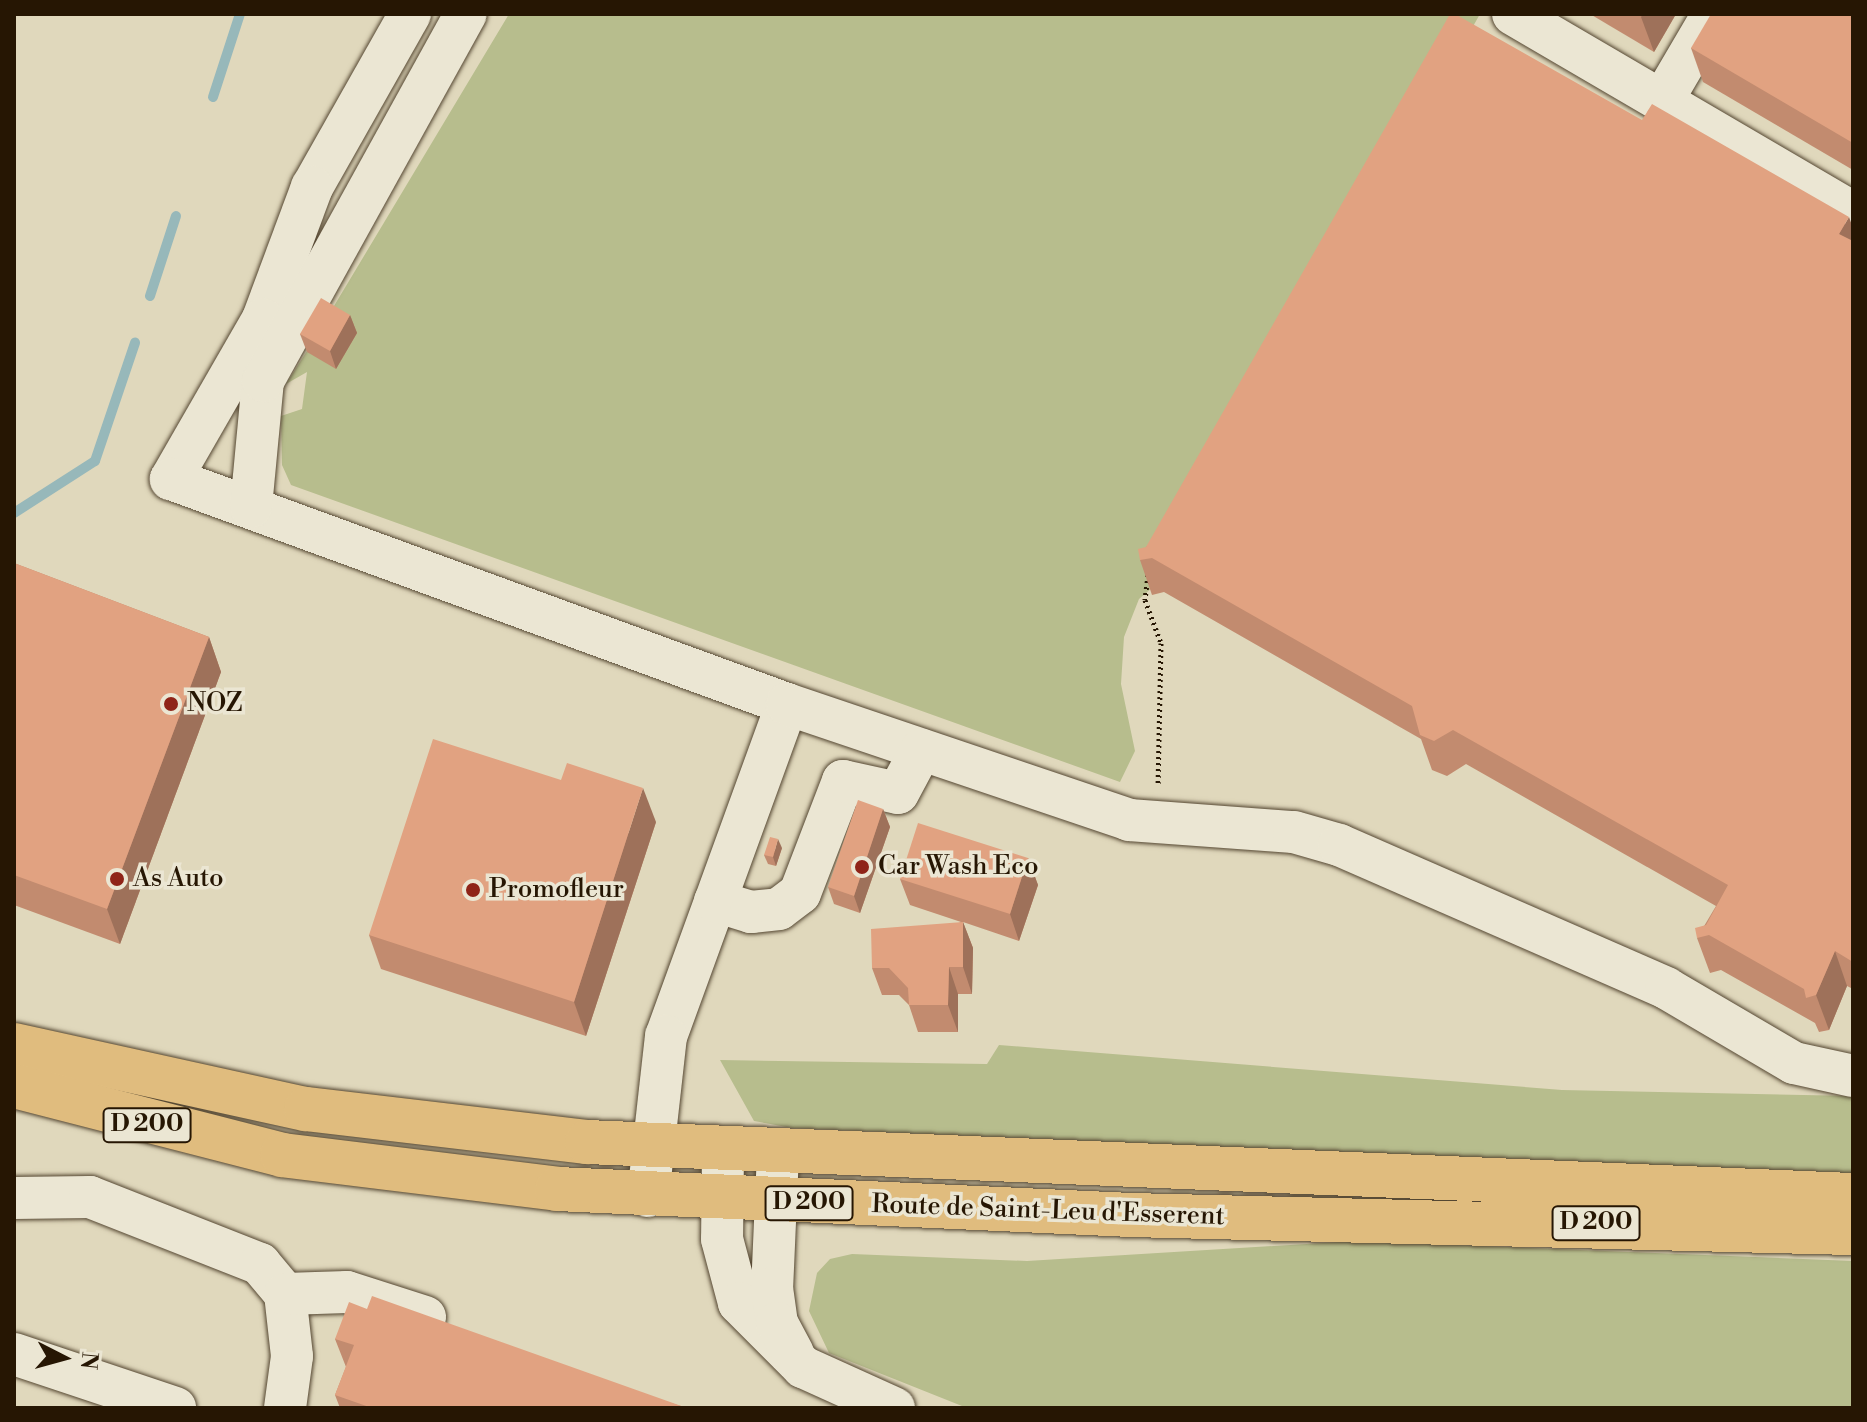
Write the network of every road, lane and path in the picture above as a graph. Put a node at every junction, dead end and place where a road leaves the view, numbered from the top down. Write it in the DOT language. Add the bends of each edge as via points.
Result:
graph roads {
  1 [pos="410,14"];
  2 [pos="466,14"];
  3 [pos="1513,14"];
  4 [pos="1713,14"];
  5 [pos="1662,101"];
  6 [pos="1853,213"];
  7 [pos="251,507"];
  8 [pos="1149,570"];
  9 [pos="787,704"];
  10 [pos="921,750"];
  11 [pos="1157,827"];
  12 [pos="715,901"];
  13 [pos="14,1045"];
  14 [pos="1853,1076"];
  15 [pos="14,1086"];
  16 [pos="650,1147"];
  17 [pos="723,1150"];
  18 [pos="778,1153"];
  19 [pos="1853,1195"];
  20 [pos="648,1196"];
  21 [pos="14,1198"];
  22 [pos="721,1199"];
  23 [pos="775,1202"];
  24 [pos="1853,1233"];
  25 [pos="285,1294"];
  26 [pos="461,1330"];
  27 [pos="14,1354"];
  28 [pos="803,1367"];
  29 [pos="175,1408"];
  30 [pos="285,1408"];
  31 [pos="894,1408"];
  1 -- 7 [label="street" via="312,187 263,319 171,479"];
  2 -- 7 [label="street" via="263,381"];
  3 -- 5 [label="street"];
  4 -- 5 [label="street"];
  5 -- 6 [label="street"];
  7 -- 9 [label="street"];
  8 -- 11 [label="path" via="1145,600 1161,643"];
  9 -- 10 [label="street"];
  9 -- 12 [label="street"];
  10 -- 11 [label="street"];
  10 -- 12 [label="street" via="898,793 843,781 800,893 779,909 751,912"];
  11 -- 14 [label="street" via="1272,830 1339,845 1666,988 1794,1063"];
  12 -- 16 [label="street" via="666,1036"];
  13 -- 16 [label="main road, Route de Saint-Leu d'Esserent / D 200" via="306,1109"];
  15 -- 20 [label="main road, Route de Saint-Leu d'Esserent / D 200" via="282,1155 451,1179"];
  16 -- 17 [label="main road, Route de Saint-Leu d'Esserent / D 200"];
  16 -- 20 [label="street"];
  17 -- 18 [label="main road, Route de Saint-Leu d'Esserent / D 200"];
  17 -- 22 [label="street"];
  18 -- 19 [label="main road, Route de Saint-Leu d'Esserent / D 200"];
  18 -- 23 [label="street"];
  20 -- 22 [label="main road, Route de Saint-Leu d'Esserent / D 200"];
  21 -- 25 [label="street" via="90,1197 260,1264"];
  22 -- 23 [label="main road, Route de Saint-Leu d'Esserent / D 200"];
  22 -- 28 [label="street" via="725,1261 739,1303"];
  23 -- 24 [label="main road, Route de Saint-Leu d'Esserent / D 200"];
  23 -- 28 [label="street" via="775,1309"];
  25 -- 26 [label="street" via="356,1294"];
  25 -- 30 [label="street" via="292,1332"];
  27 -- 29 [label="street"];
  28 -- 31 [label="street"];
}
